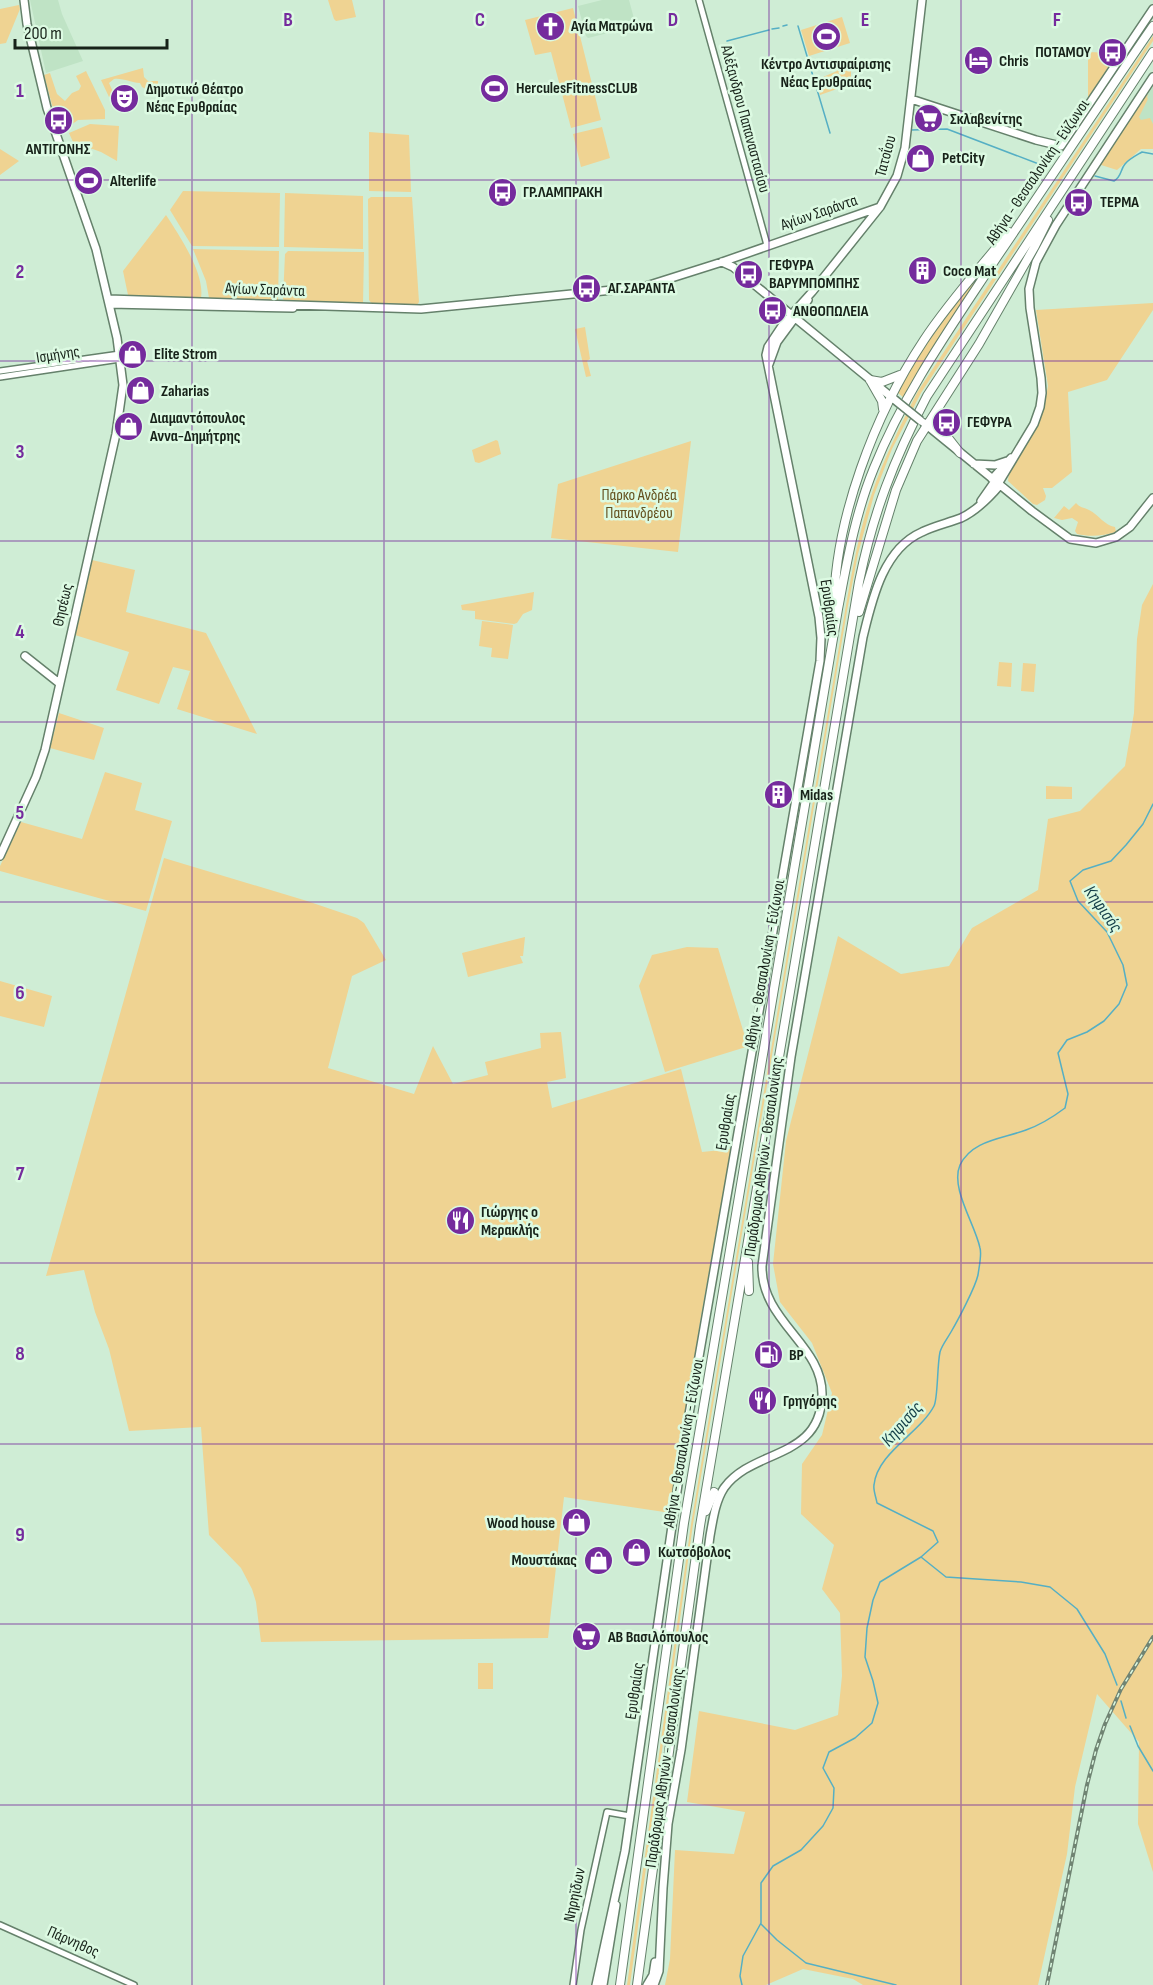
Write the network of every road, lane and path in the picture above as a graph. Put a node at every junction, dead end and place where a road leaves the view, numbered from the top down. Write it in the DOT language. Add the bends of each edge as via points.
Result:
graph roads {
  1 [pos="24,0"];
  2 [pos="699,0"];
  3 [pos="922,0"];
  4 [pos="1153,9"];
  5 [pos="1153,26"];
  6 [pos="1153,52"];
  7 [pos="1153,77"];
  8 [pos="910,99"];
  9 [pos="1060,195"];
  10 [pos="1037,198"];
  11 [pos="880,207"];
  12 [pos="767,245"];
  13 [pos="722,262"];
  14 [pos="109,302"];
  15 [pos="803,303"];
  16 [pos="779,306"];
  17 [pos="793,317"];
  18 [pos="809,330"];
  19 [pos="783,333"];
  20 [pos="120,356"];
  21 [pos="0,371"];
  22 [pos="769,372"];
  23 [pos="904,372"];
  24 [pos="0,377"];
  25 [pos="870,380"];
  26 [pos="893,398"];
  27 [pos="938,407"];
  28 [pos="882,413"];
  29 [pos="924,423"];
  30 [pos="1021,447"];
  31 [pos="960,453"];
  32 [pos="1010,459"];
  33 [pos="973,464"];
  34 [pos="983,472"];
  35 [pos="996,482"];
  36 [pos="984,495"];
  37 [pos="1153,498"];
  38 [pos="978,506"];
  39 [pos="833,642"];
  40 [pos="850,645"];
  41 [pos="25,656"];
  42 [pos="59,683"];
  43 [pos="0,855"];
  44 [pos="748,1245"];
  45 [pos="749,1291"];
  46 [pos="714,1492"];
  47 [pos="700,1526"];
  48 [pos="630,1816"];
  49 [pos="620,1879"];
  50 [pos="0,1925"];
  51 [pos="659,1945"];
  52 [pos="573,1984"];
  53 [pos="135,1985"];
  54 [pos="596,1985"];
  55 [pos="603,1985"];
  56 [pos="620,1985"];
  57 [pos="637,1985"];
  58 [pos="647,1985"];
  59 [pos="654,1985"];
  1 -- 14 [label="main road, Θησέως" via="47,108 96,249"];
  2 -- 12 [label="street, Αλέξανδρου Παπαναστασίου"];
  3 -- 8 [label="main road, Τατοΐου"];
  4 -- 8 [label="main road" via="1061,146"];
  5 -- 10 [label="highway, Αθήνα - Θεσσαλονίκη - Εύζωνοι"];
  6 -- 9 [label="highway, Αθήνα - Θεσσαλονίκη - Εύζωνοι"];
  7 -- 30 [label="main road, Παράδρομος Αθηνών - Θεσσαλονίκης" via="1036,262 1029,289 1042,393 1039,413"];
  8 -- 11 [label="main road, Τατοΐου" via="902,162"];
  9 -- 27 [label="highway" via="979,344"];
  9 -- 40 [label="highway, Αθήνα - Θεσσαλονίκη - Εύζωνοι" via="947,362 898,452 870,535"];
  10 -- 23 [label="highway" via="931,330"];
  10 -- 39 [label="highway, Αθήνα - Θεσσαλονίκη - Εύζωνοι" via="933,354 883,445 857,519"];
  11 -- 12 [label="main road, Αγίων Σαράντα"];
  11 -- 15 [label="main road, Τατοΐου"];
  12 -- 13 [label="main road, Αγίων Σαράντα"];
  13 -- 14 [label="main road, Αγίων Σαράντα" via="643,287 422,309"];
  13 -- 16 [label="main road"];
  14 -- 20 [label="main road, Θησέως"];
  15 -- 16 [label="main road"];
  15 -- 17 [label="main road, Τατοΐου"];
  15 -- 18 [label="main road"];
  16 -- 17 [label="main road"];
  17 -- 18 [label="main road"];
  17 -- 19 [label="main road, Ερυθραίας"];
  17 -- 22 [label="main road, Ερυθραίας" via="768,347"];
  18 -- 19 [label="main road" via="793,328"];
  18 -- 25 [label="main road"];
  19 -- 22 [label="main road, Ερυθραίας" via="773,350"];
  20 -- 21 [label="street, Ισμήνης"];
  20 -- 24 [label="street, Ισμήνης"];
  20 -- 42 [label="main road, Θησέως" via="123,385 118,424"];
  22 -- 48 [label="main road, Ερυθραίας" via="819,617 819,661 684,1443"];
  23 -- 25 [label="highway" via="889,381"];
  23 -- 26 [label="highway"];
  25 -- 26 [label="main road"];
  25 -- 28 [label="highway" via="882,401"];
  26 -- 28 [label="highway"];
  26 -- 29 [label="main road, bridge"];
  27 -- 29 [label="highway"];
  27 -- 31 [label="highway" via="938,425"];
  28 -- 39 [label="highway" via="857,481 842,543"];
  29 -- 31 [label="main road"];
  29 -- 40 [label="highway" via="896,490"];
  30 -- 32 [label="main road, Παράδρομος Αθηνών - Θεσσαλονίκης"];
  30 -- 35 [label="main road, Παράδρομος Αθηνών - Θεσσαλονίκης"];
  31 -- 33 [label="main road"];
  32 -- 33 [label="main road" via="995,465"];
  32 -- 35 [label="main road, Παράδρομος Αθηνών - Θεσσαλονίκης"];
  33 -- 34 [label="main road"];
  34 -- 35 [label="main road"];
  34 -- 36 [label="main road"];
  35 -- 36 [label="main road, Παράδρομος Αθηνών - Θεσσαλονίκης"];
  35 -- 37 [label="main road" via="1070,539 1088,543 1109,540 1126,531"];
  35 -- 38 [label="main road, Παράδρομος Αθηνών - Θεσσαλονίκης"];
  36 -- 38 [label="main road, Παράδρομος Αθηνών - Θεσσαλονίκης"];
  38 -- 51 [label="main road, Παράδρομος Αθηνών - Θεσσαλονίκης" via="966,515 920,532 901,545 879,583 863,638 791,1057 762,1266 771,1305 817,1367 822,1404 806,1437 742,1471 726,1485 717,1503 670,1812"];
  39 -- 56 [label="highway, Αθήνα - Θεσσαλονίκη - Εύζωνοι" via="684,1522"];
  40 -- 44 [label="highway, Αθήνα - Θεσσαλονίκη - Εύζωνοι"];
  41 -- 42 [label="main road"];
  42 -- 43 [label="main road, Θησέως" via="36,777"];
  44 -- 45 [label="highway"];
  44 -- 47 [label="highway, Αθήνα - Θεσσαλονίκη - Εύζωνοι"];
  46 -- 47 [label="highway"];
  47 -- 57 [label="highway, Αθήνα - Θεσσαλονίκη - Εύζωνοι"];
  48 -- 49 [label="main road, Ερυθραίας"];
  48 -- 52 [label="street, Νηρηϊδων" via="607,1812"];
  49 -- 54 [label="main road, Ερυθραίας"];
  49 -- 55 [label="main road, Ερυθραίας"];
  50 -- 53 [label="street, Πάρνηθος"];
  51 -- 58 [label="main road, Παράδρομος Αθηνών - Θεσσαλονίκης"];
  51 -- 59 [label="main road, Παράδρομος Αθηνών - Θεσσαλονίκης" via="659,1971"];
}
